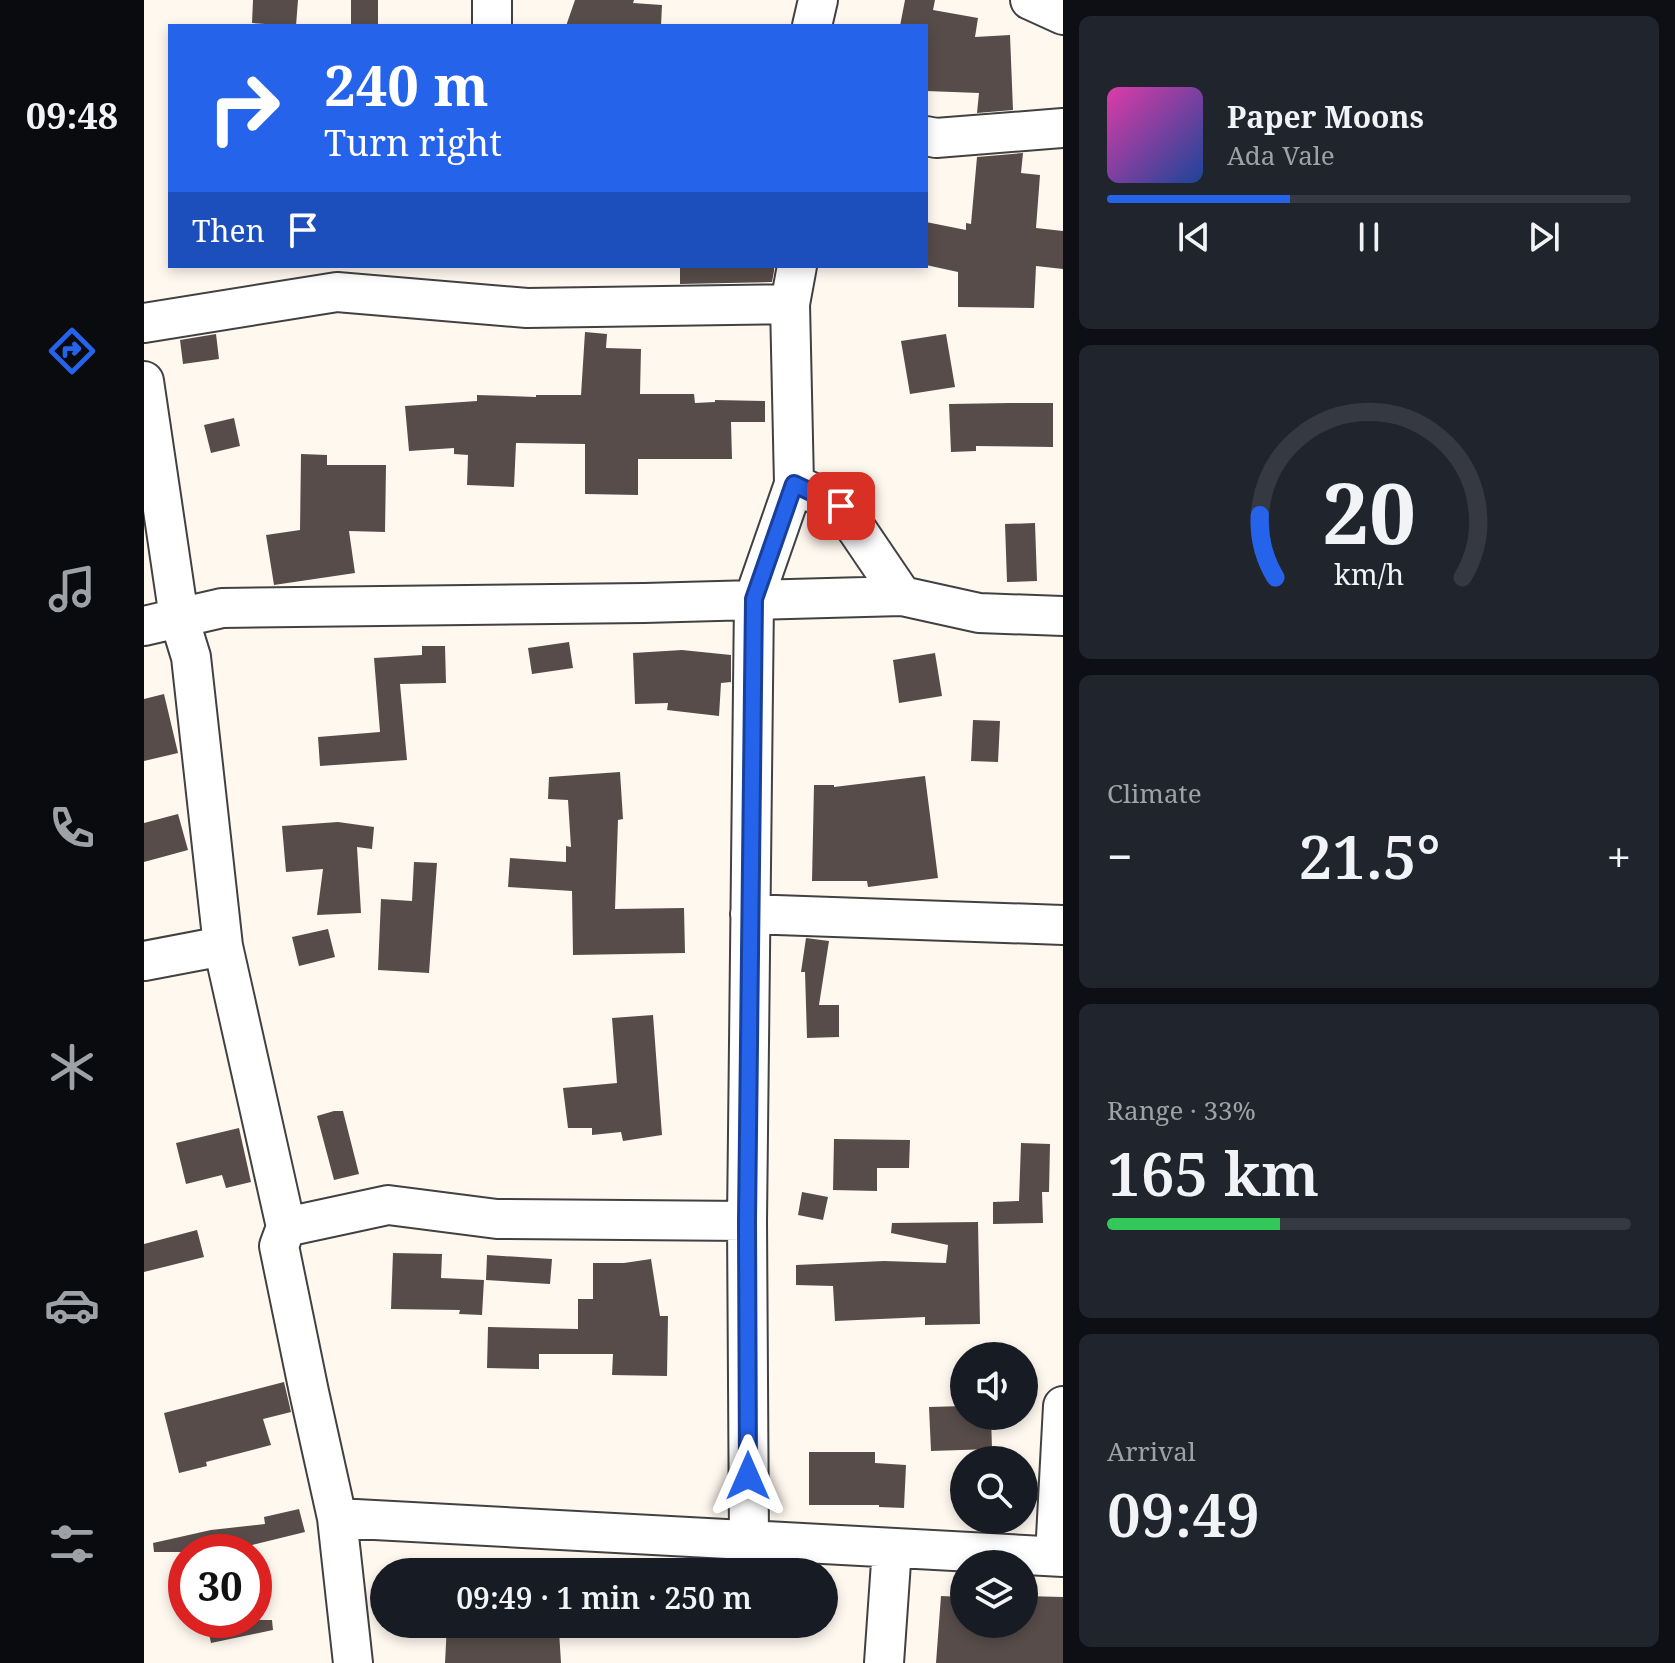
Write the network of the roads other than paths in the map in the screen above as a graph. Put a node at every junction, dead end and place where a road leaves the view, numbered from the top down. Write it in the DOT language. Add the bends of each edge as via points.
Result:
graph roads {
  1 [pos="492,0"];
  2 [pos="1030,0"];
  3 [pos="1063,15"];
  4 [pos="492,24"];
  5 [pos="1063,128"];
  6 [pos="928,136"];
  7 [pos="374,268"];
  8 [pos="797,268"];
  9 [pos="337,292"];
  10 [pos="790,304"];
  11 [pos="144,323"];
  12 [pos="144,381"];
  13 [pos="794,484"];
  14 [pos="902,596"];
  15 [pos="754,599"];
  16 [pos="1063,616"];
  17 [pos="162,622"];
  18 [pos="750,914"];
  19 [pos="1063,925"];
  20 [pos="223,946"];
  21 [pos="144,961"];
  22 [pos="747,1221"];
  23 [pos="286,1227"];
  24 [pos="1063,1406"];
  25 [pos="337,1518"];
  26 [pos="749,1540"];
  27 [pos="892,1548"];
  28 [pos="1059,1556"];
  29 [pos="353,1663"];
  30 [pos="884,1663"];
  1 -- 4 [label="street"];
  2 -- 3 [label="street"];
  5 -- 6 [label="street"];
  7 -- 9 [label="street"];
  8 -- 10 [label="street"];
  9 -- 10 [label="street" via="527,308"];
  9 -- 11 [label="street"];
  10 -- 13 [label="street"];
  12 -- 17 [label="street"];
  13 -- 14 [label="street" via="841,506"];
  13 -- 15 [label="street"];
  14 -- 15 [label="street"];
  14 -- 16 [label="street" via="979,613"];
  15 -- 17 [label="street" via="222,608"];
  15 -- 18 [label="street"];
  17 -- 20 [label="street" via="191,657"];
  18 -- 19 [label="street"];
  18 -- 22 [label="street"];
  20 -- 21 [label="street"];
  20 -- 23 [label="street"];
  22 -- 23 [label="street" via="497,1219 388,1205"];
  22 -- 26 [label="street"];
  23 -- 25 [label="street" via="279,1246"];
  24 -- 28 [label="street"];
  25 -- 26 [label="street"];
  25 -- 29 [label="street"];
  26 -- 27 [label="street"];
  27 -- 28 [label="street"];
  27 -- 30 [label="street"];
}
